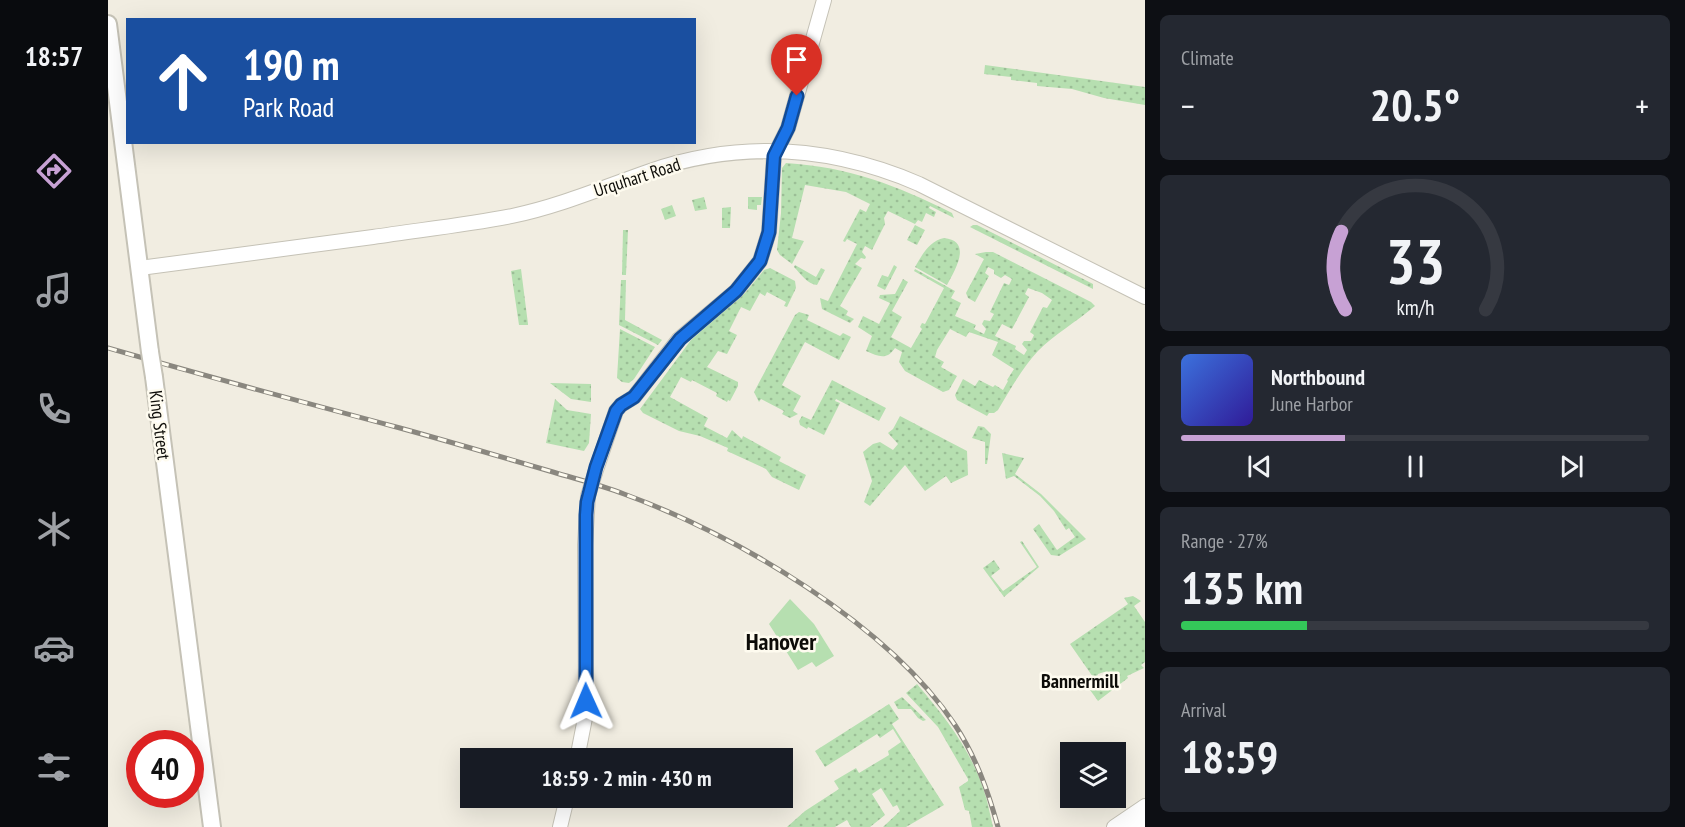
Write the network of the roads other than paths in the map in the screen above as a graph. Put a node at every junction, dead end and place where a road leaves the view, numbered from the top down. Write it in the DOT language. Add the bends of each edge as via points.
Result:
graph roads {
  1 [pos="824,0"];
  2 [pos="108,24"];
  3 [pos="777,151"];
  4 [pos="140,268"];
  5 [pos="1145,297"];
  6 [pos="579,748"];
  7 [pos="1145,806"];
  8 [pos="565,808"];
  9 [pos="1145,820"];
  10 [pos="212,827"];
  11 [pos="560,827"];
  12 [pos="1114,827"];
  13 [pos="1134,827"];
  1 -- 3 [label="street" via="788,128"];
  2 -- 4 [label="main road, King Street"];
  3 -- 4 [label="street, Urquhart Road" via="684,161 511,216"];
  3 -- 5 [label="street, Urquhart Road" via="840,158 893,172"];
  3 -- 6 [label="street, bridge" via="769,232 760,261 736,291 680,339 612,418 588,496 586,713"];
  4 -- 10 [label="main road, King Street, bridge"];
  7 -- 12 [label="street"];
  8 -- 11 [label="street"];
  9 -- 13 [label="street"];
}
